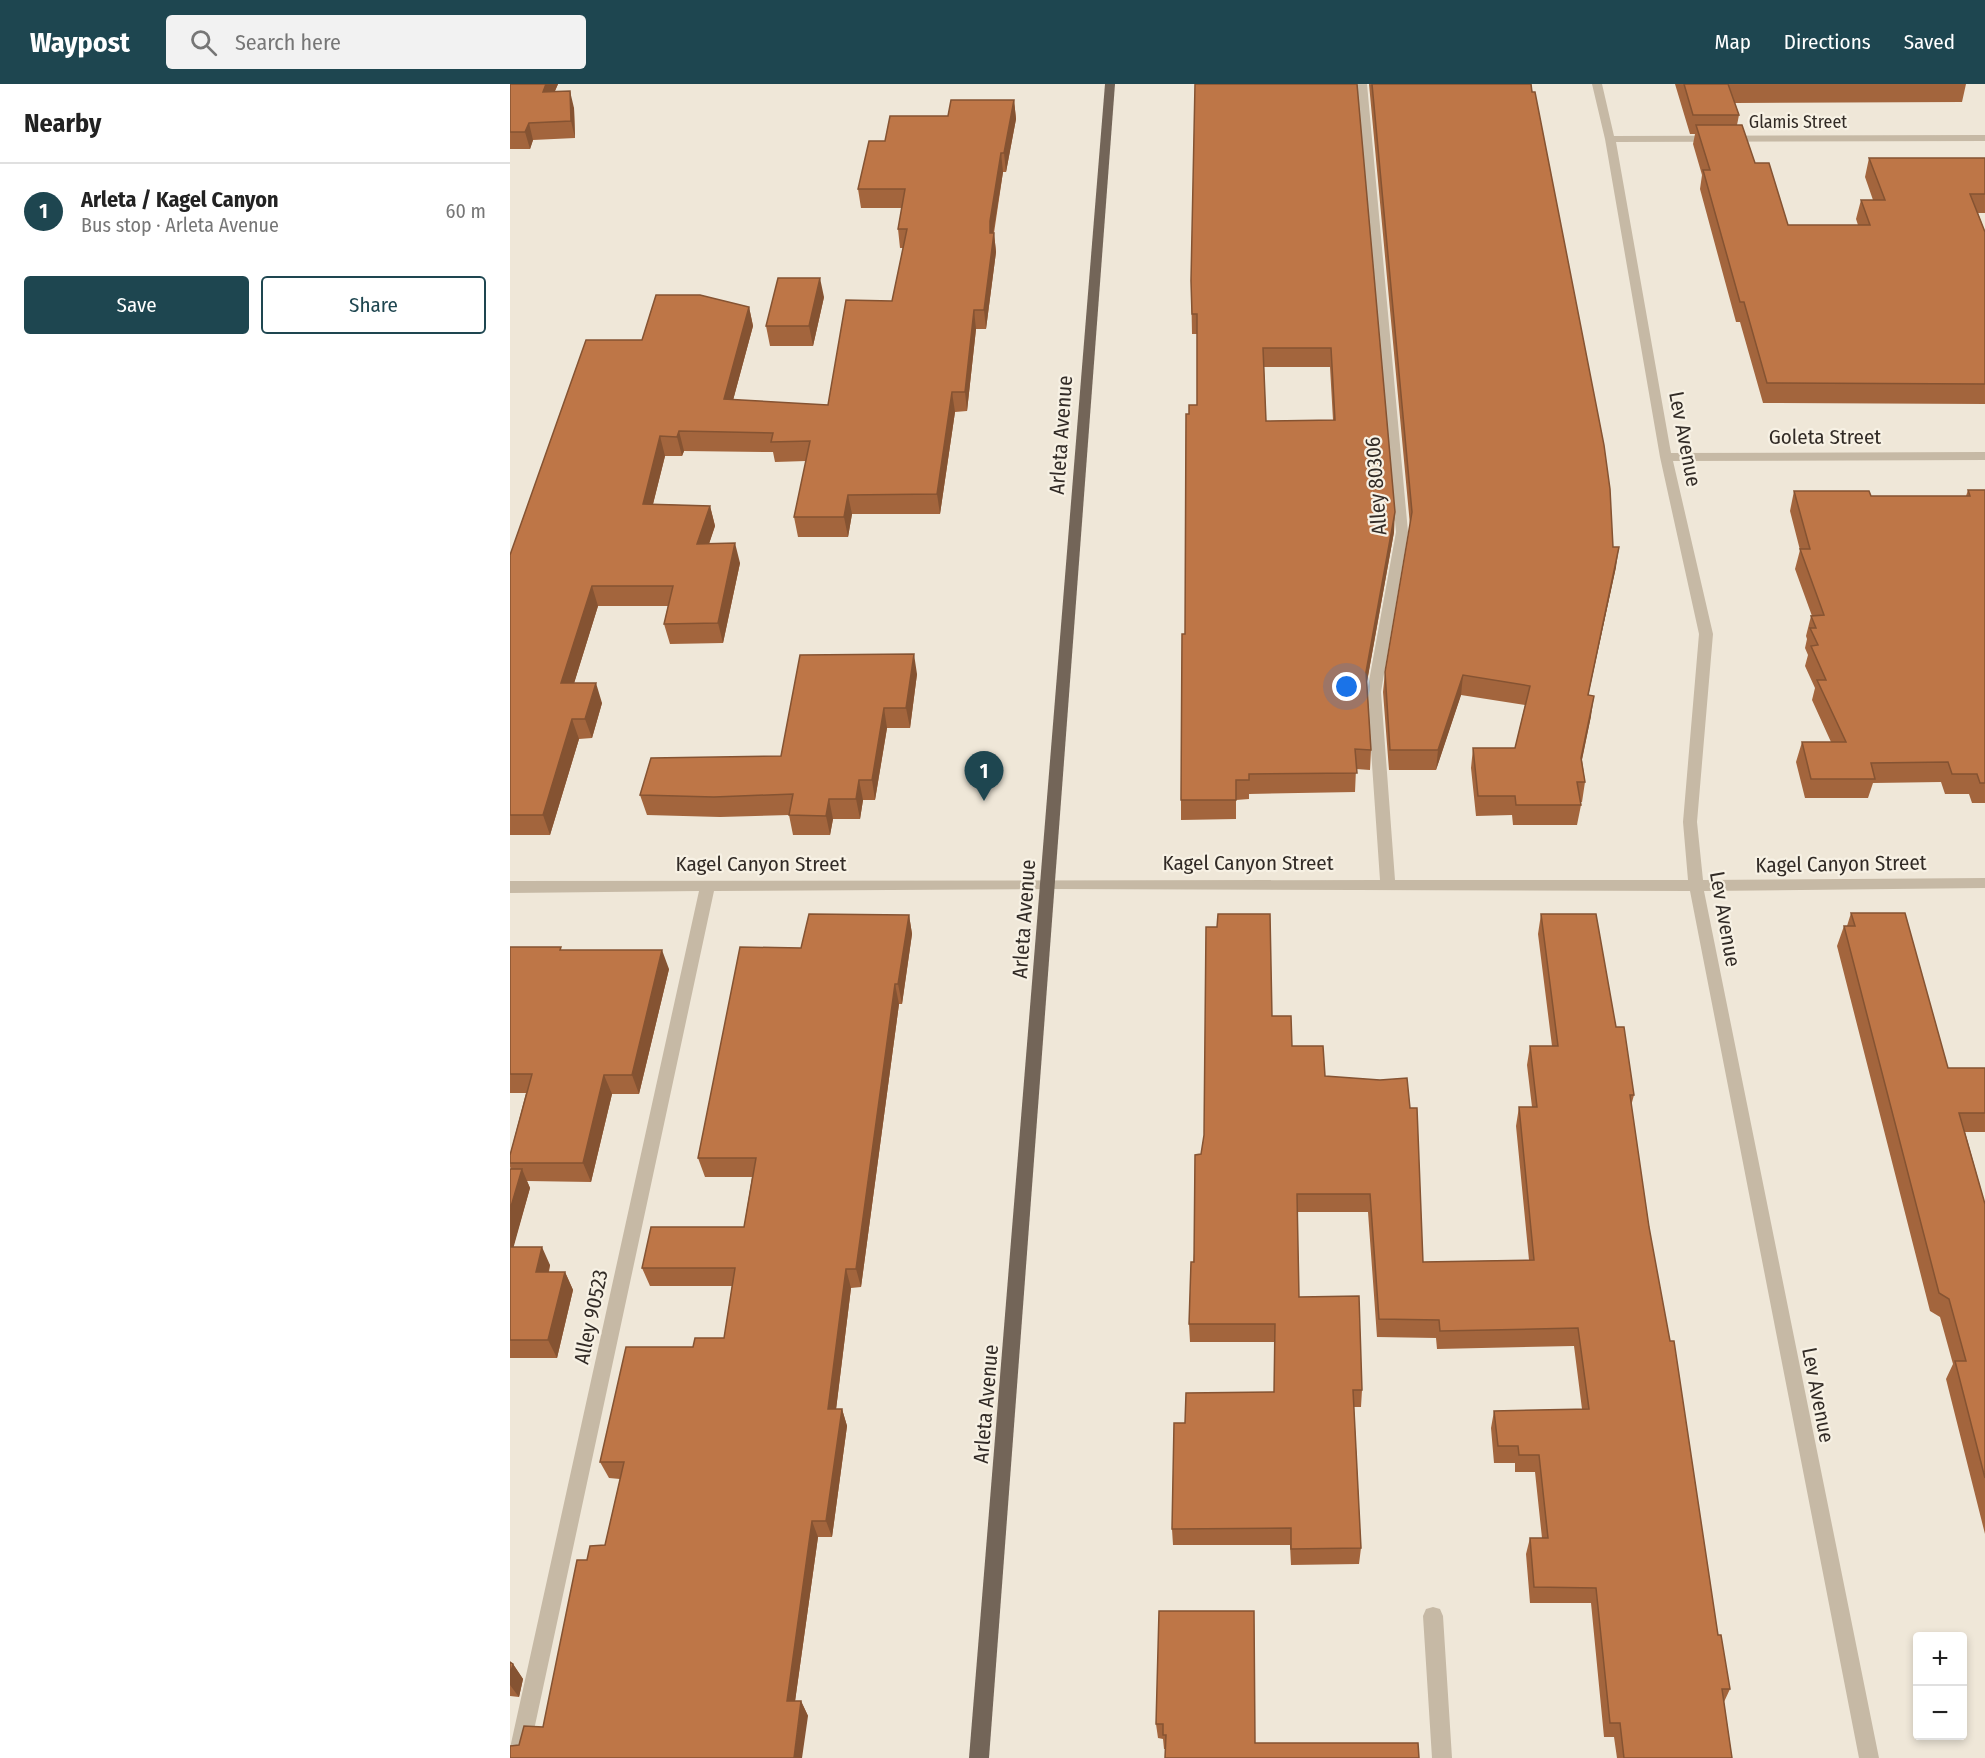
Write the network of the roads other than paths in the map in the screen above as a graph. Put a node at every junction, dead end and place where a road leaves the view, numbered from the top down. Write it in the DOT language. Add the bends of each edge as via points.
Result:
graph roads {
  1 [pos="1110,84"];
  2 [pos="1362,84"];
  3 [pos="1597,84"];
  4 [pos="1985,138"];
  5 [pos="1610,139"];
  6 [pos="1985,456"];
  7 [pos="1666,457"];
  8 [pos="1985,883"];
  9 [pos="1048,884"];
  10 [pos="1388,884"];
  11 [pos="510,886"];
  12 [pos="708,886"];
  13 [pos="1696,886"];
  14 [pos="1433,1616"];
  15 [pos="518,1758"];
  16 [pos="979,1758"];
  17 [pos="1442,1758"];
  18 [pos="1869,1758"];
  1 -- 9 [label="main road, Arleta Avenue"];
  2 -- 10 [label="street, Alley 80306" via="1402,532 1374,692"];
  3 -- 5 [label="street, Lev Avenue"];
  4 -- 5 [label="street, Glamis Street"];
  5 -- 7 [label="street, Lev Avenue"];
  6 -- 7 [label="street, Goleta Street"];
  7 -- 13 [label="street, Lev Avenue" via="1706,634 1690,822"];
  8 -- 13 [label="street, Kagel Canyon Street"];
  9 -- 10 [label="street, Kagel Canyon Street"];
  9 -- 12 [label="street, Kagel Canyon Street"];
  9 -- 16 [label="main road, Arleta Avenue"];
  10 -- 13 [label="street, Kagel Canyon Street"];
  11 -- 12 [label="street, Kagel Canyon Street"];
  12 -- 15 [label="street, Alley 90523"];
  13 -- 18 [label="street, Lev Avenue"];
  14 -- 17 [label="street"];
}
